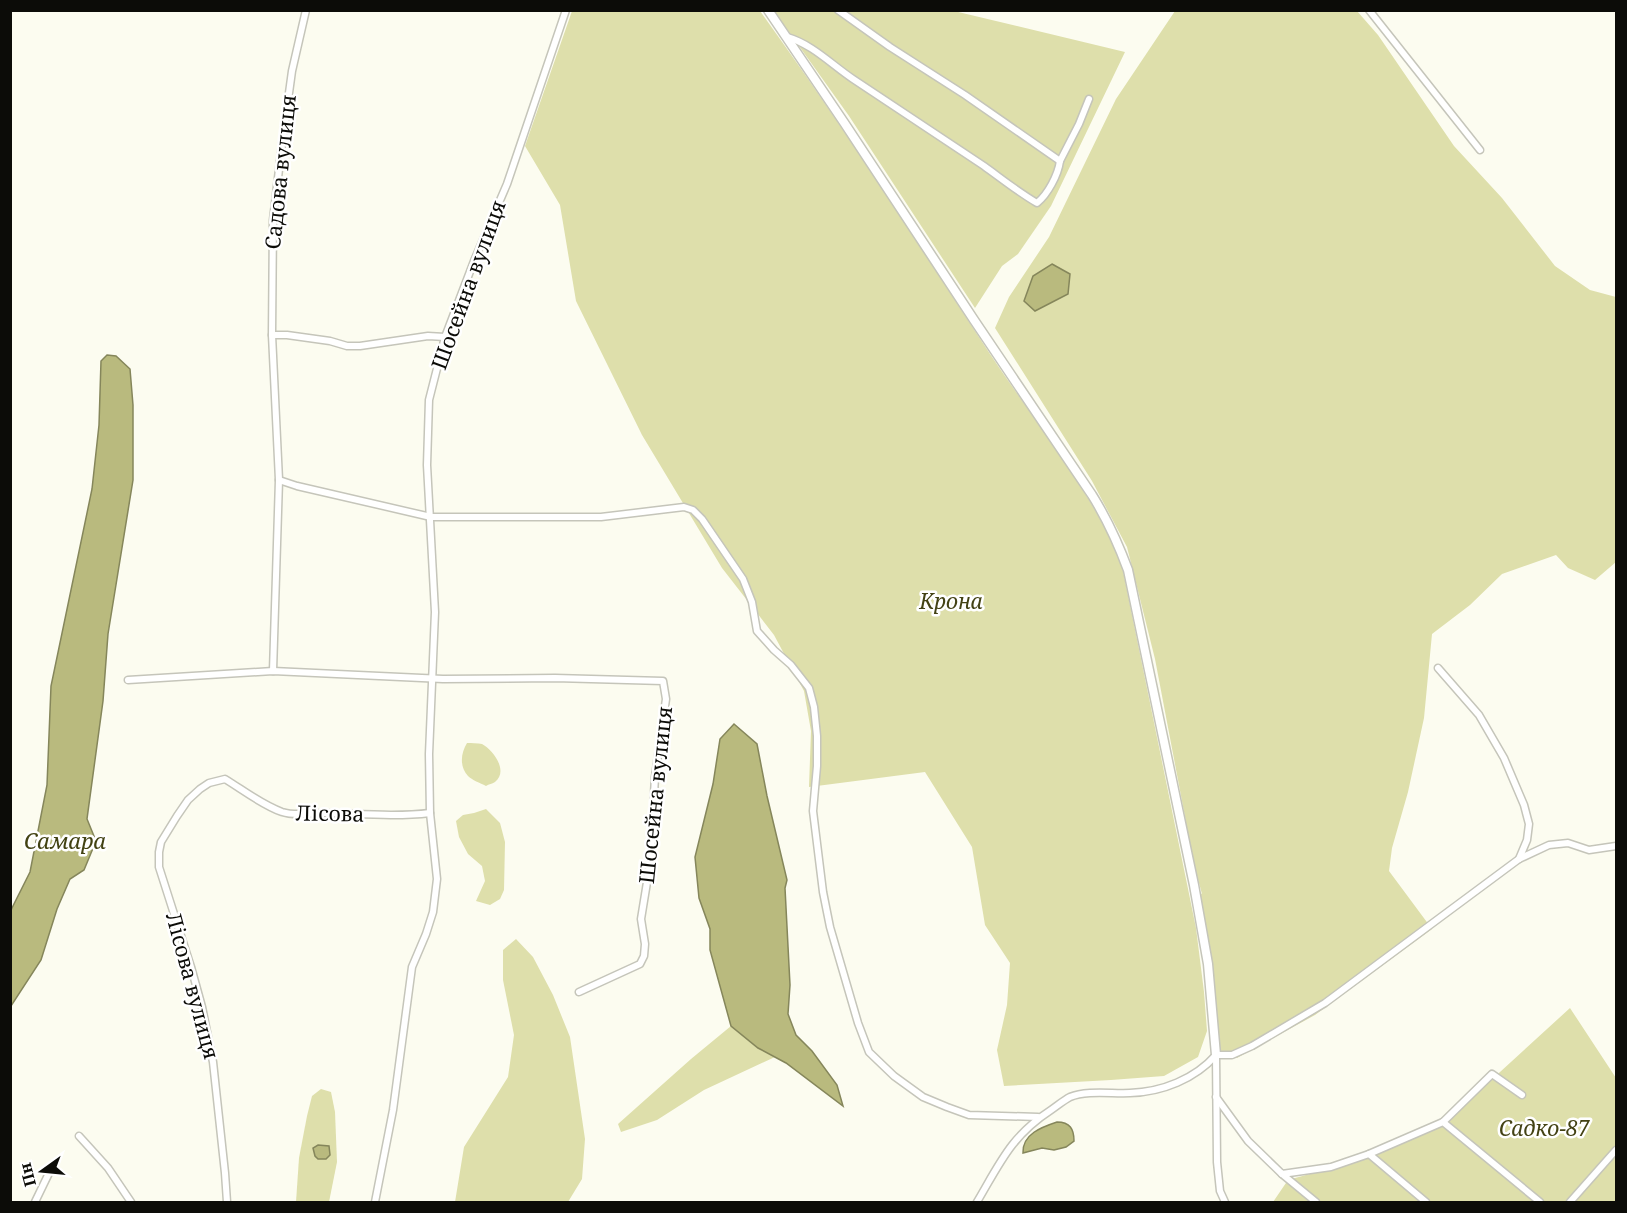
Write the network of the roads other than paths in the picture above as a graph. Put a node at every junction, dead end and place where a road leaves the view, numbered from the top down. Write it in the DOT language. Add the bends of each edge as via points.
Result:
graph roads {
  1 [pos="306,10"];
  2 [pos="566,10"];
  3 [pos="768,10"];
  4 [pos="838,10"];
  5 [pos="1368,10"];
  6 [pos="788,37"];
  7 [pos="1089,99"];
  8 [pos="1480,150"];
  9 [pos="1060,161"];
  10 [pos="272,335"];
  11 [pos="446,337"];
  12 [pos="279,480"];
  13 [pos="431,517"];
  14 [pos="1438,668"];
  15 [pos="273,671"];
  16 [pos="432,677"];
  17 [pos="128,680"];
  18 [pos="430,813"];
  19 [pos="161,842"];
  20 [pos="1617,846"];
  21 [pos="1519,860"];
  22 [pos="579,992"];
  23 [pos="1216,1055"];
  24 [pos="1522,1095"];
  25 [pos="1216,1096"];
  26 [pos="1038,1117"];
  27 [pos="1443,1122"];
  28 [pos="79,1136"];
  29 [pos="1617,1150"];
  30 [pos="1369,1154"];
  31 [pos="50,1171"];
  32 [pos="1282,1174"];
  33 [pos="35,1203"];
  34 [pos="131,1203"];
  35 [pos="227,1203"];
  36 [pos="375,1203"];
  37 [pos="977,1203"];
  38 [pos="1225,1203"];
  39 [pos="1316,1203"];
  40 [pos="1426,1203"];
  41 [pos="1540,1203"];
  42 [pos="1570,1203"];
  1 -- 10 [label="street, Садова вулиця" via="292,71 273,220"];
  2 -- 11 [label="street, Шосейна вулиця" via="507,184"];
  3 -- 6 [label="street"];
  4 -- 9 [label="street"];
  5 -- 8 [label="street"];
  6 -- 9 [label="street" via="807,45 1037,203"];
  6 -- 23 [label="street" via="1092,495 1117,539 1128,570 1194,885 1208,964"];
  7 -- 9 [label="street"];
  10 -- 11 [label="street" via="347,346"];
  10 -- 12 [label="street, Садова вулиця"];
  11 -- 13 [label="street, Шосейна вулиця" via="429,400"];
  12 -- 13 [label="street"];
  12 -- 15 [label="street, Садова вулиця"];
  13 -- 16 [label="street, Шосейна вулиця" via="435,612"];
  13 -- 26 [label="street" via="601,517 684,507 693,510 743,579 757,631 809,688 817,736 813,811 823,892 869,1052 923,1097 947,1107 969,1115"];
  14 -- 21 [label="street" via="1479,715 1504,758 1524,805 1529,824"];
  15 -- 16 [label="street, Шосейна вулиця"];
  15 -- 17 [label="street, Шосейна вулиця"];
  16 -- 18 [label="street, Шосейна вулиця"];
  16 -- 22 [label="street, Шосейна вулиця" via="663,681 666,699 641,919 644,956 640,964"];
  18 -- 19 [label="street, Лісова" via="293,815 279,811 225,779 200,789"];
  18 -- 36 [label="street, Шосейна вулиця" via="437,879 433,912 412,967 393,1110"];
  19 -- 35 [label="street, Лісова вулиця" via="159,867 191,967 213,1062"];
  20 -- 21 [label="street" via="1589,850 1568,843 1548,845"];
  21 -- 23 [label="street" via="1325,1003 1252,1046 1232,1055"];
  23 -- 25 [label="street"];
  23 -- 26 [label="street" via="1191,1077 1162,1088 1070,1097"];
  24 -- 27 [label="street" via="1492,1074"];
  25 -- 32 [label="street" via="1248,1141"];
  25 -- 38 [label="street" via="1217,1162"];
  26 -- 37 [label="street" via="1015,1140"];
  27 -- 30 [label="street"];
  27 -- 41 [label="street"];
  28 -- 34 [label="street" via="108,1168"];
  29 -- 42 [label="street"];
  30 -- 32 [label="street" via="1331,1167"];
  30 -- 40 [label="street"];
  31 -- 33 [label="street"];
  32 -- 39 [label="street"];
}
